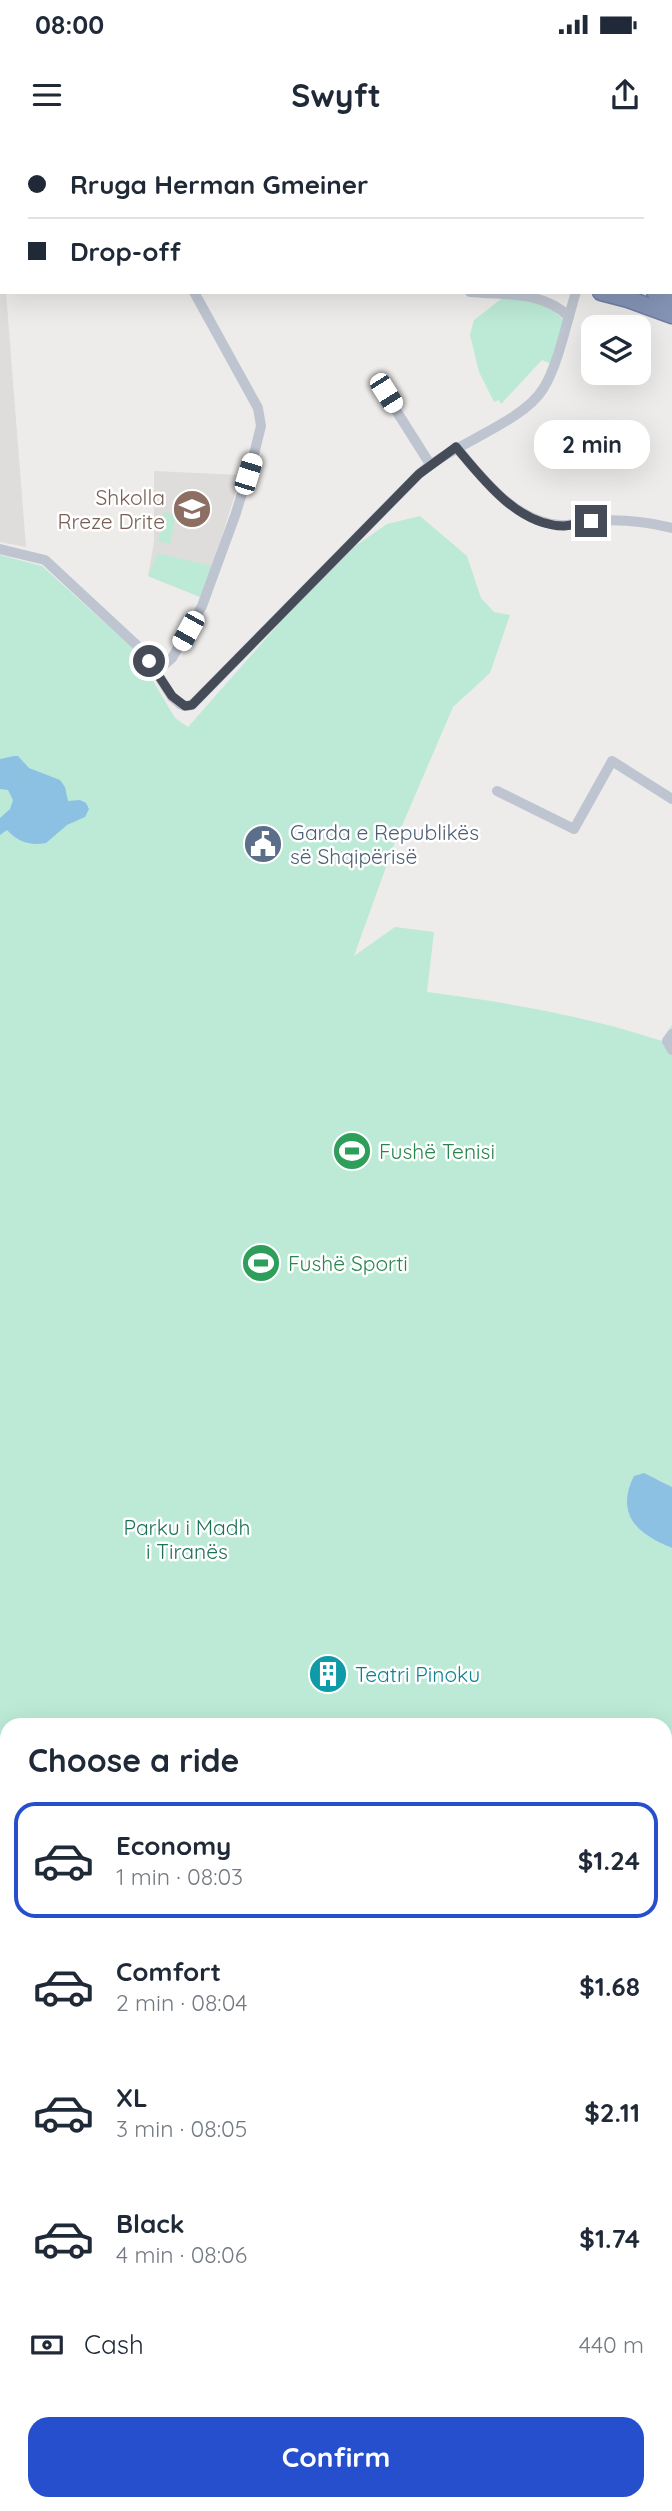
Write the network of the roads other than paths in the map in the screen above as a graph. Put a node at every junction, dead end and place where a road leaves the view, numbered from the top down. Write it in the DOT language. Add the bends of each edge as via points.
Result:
graph roads {
  1 [pos="195,294"];
  2 [pos="493,294"];
  3 [pos="575,294"];
  4 [pos="609,294"];
  5 [pos="570,313"];
  6 [pos="672,315"];
  7 [pos="386,393"];
  8 [pos="456,447"];
  9 [pos="430,464"];
  10 [pos="672,528"];
  11 [pos="0,549"];
  12 [pos="156,672"];
  13 [pos="497,791"];
  14 [pos="672,799"];
  15 [pos="671,1034"];
  16 [pos="672,1049"];
  1 -- 12 [label="street" via="258,408 261,426 202,606 172,658"];
  2 -- 5 [label="street" via="540,298"];
  3 -- 5 [label="street"];
  4 -- 6 [label="highway"];
  5 -- 8 [label="street" via="538,396 514,416"];
  7 -- 9 [label="street"];
  8 -- 9 [label="street"];
  8 -- 10 [label="street" via="506,500 542,522 564,526 621,520"];
  9 -- 12 [label="street" via="192,705 180,704"];
  11 -- 12 [label="street" via="45,560 143,651"];
  13 -- 14 [label="street" via="574,829 612,761"];
  15 -- 16 [label="street" via="667,1045"];
}
